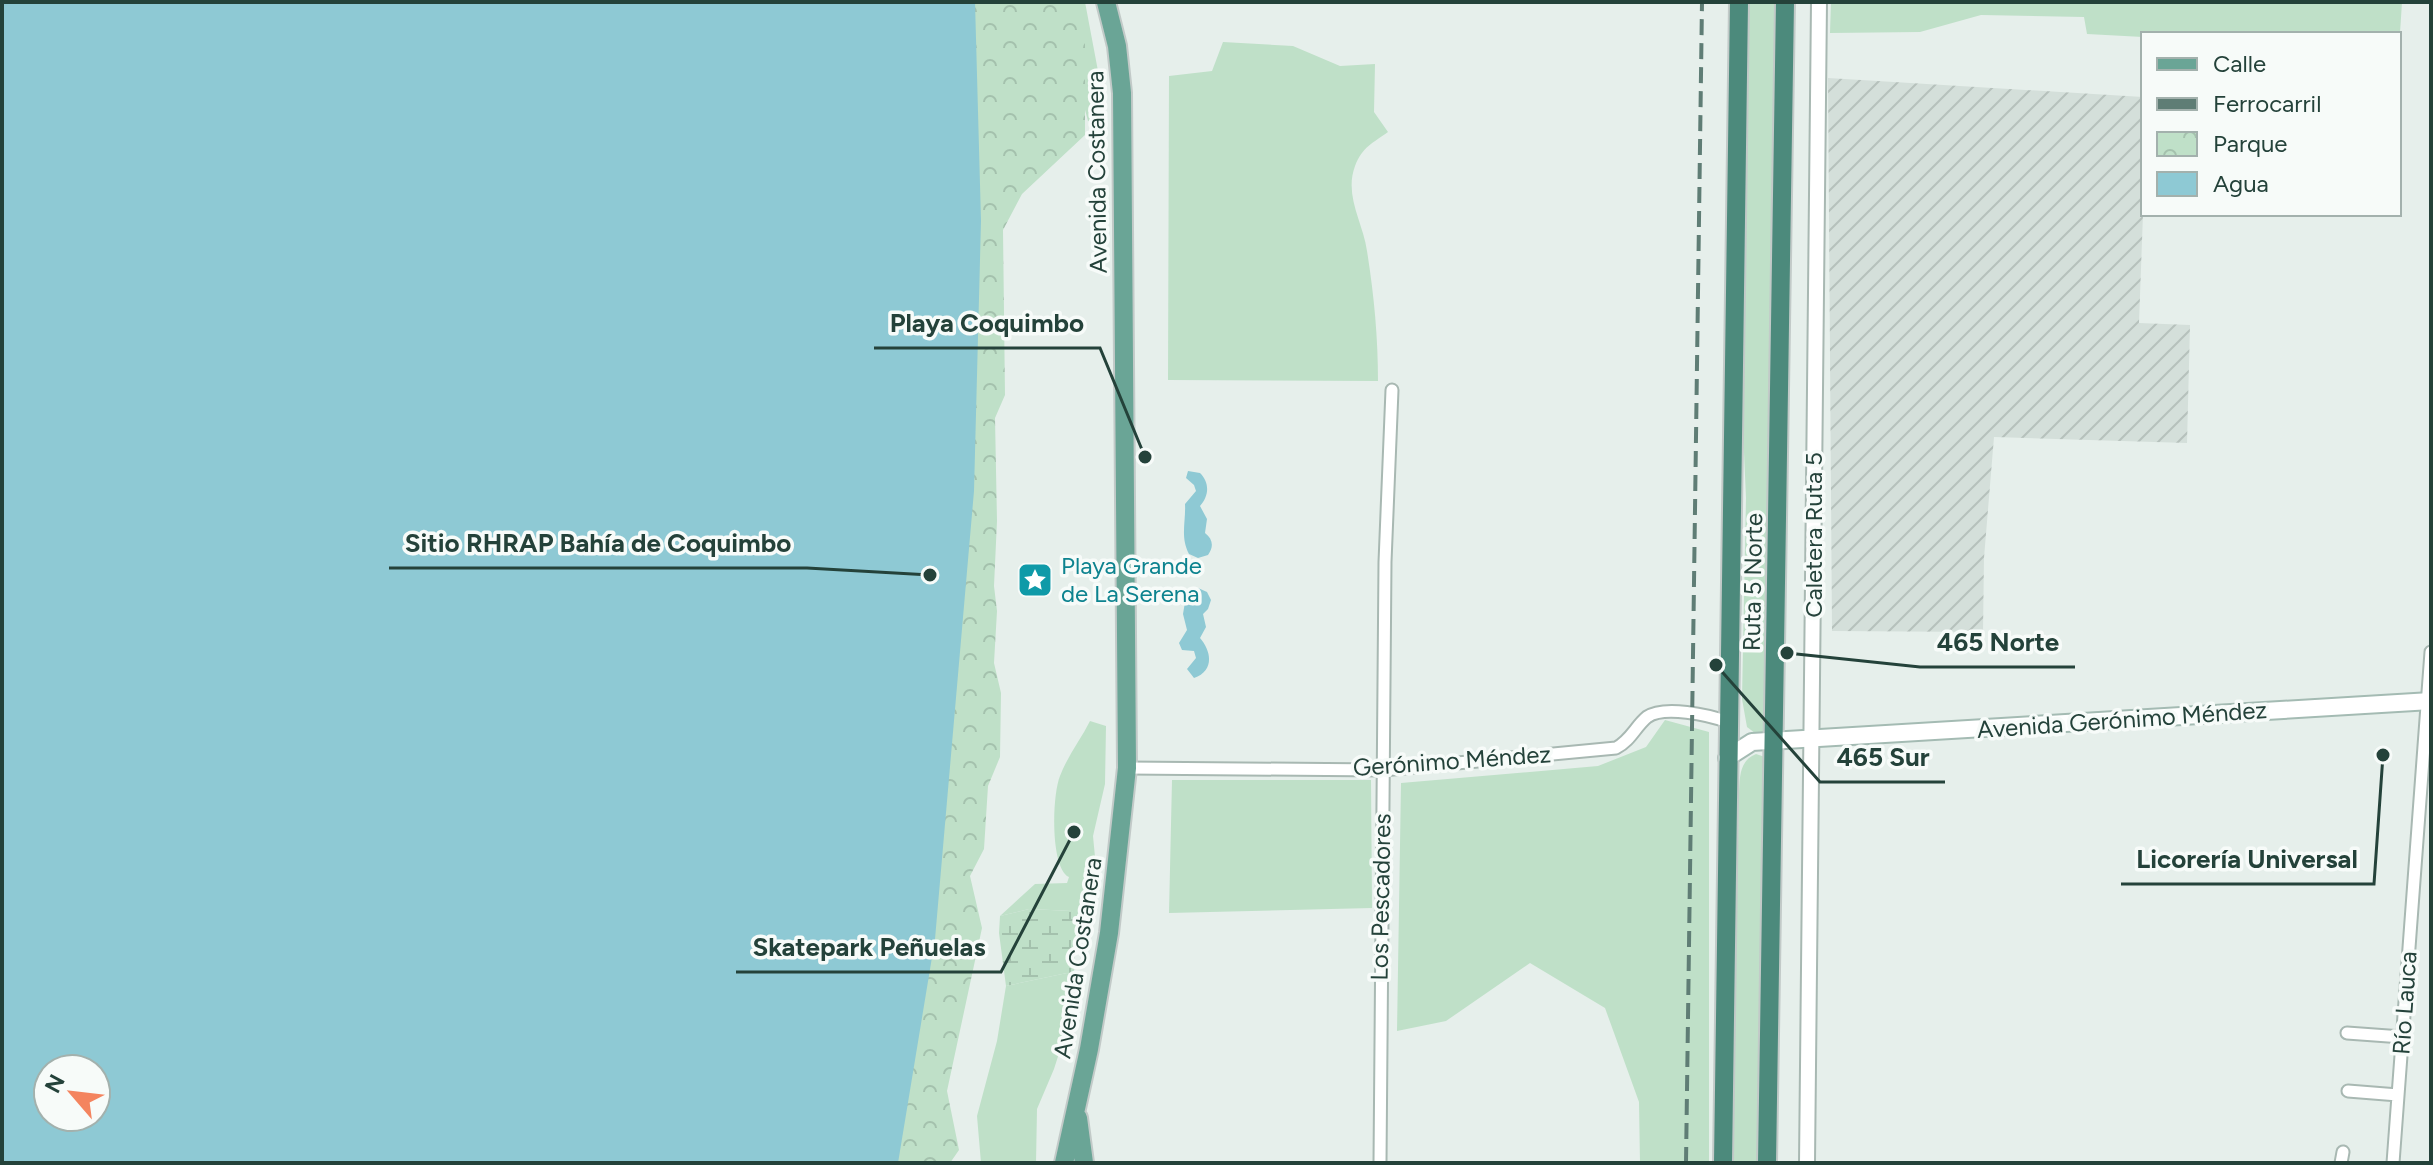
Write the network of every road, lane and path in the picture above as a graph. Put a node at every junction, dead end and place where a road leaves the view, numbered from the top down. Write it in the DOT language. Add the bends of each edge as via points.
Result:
graph roads {
  1 [pos="1106,2"];
  2 [pos="1739,2"];
  3 [pos="1785,2"];
  4 [pos="1819,2"];
  5 [pos="1392,390"];
  6 [pos="2431,652"];
  7 [pos="2430,701"];
  8 [pos="1728,722"];
  9 [pos="1813,739"];
  10 [pos="1775,741"];
  11 [pos="1752,742"];
  12 [pos="1727,758"];
  13 [pos="1127,768"];
  14 [pos="1383,770"];
  15 [pos="2347,1033"];
  16 [pos="2402,1037"];
  17 [pos="2348,1091"];
  18 [pos="2398,1095"];
  19 [pos="1076,1107"];
  20 [pos="1064,1163"];
  21 [pos="1084,1163"];
  22 [pos="1380,1163"];
  23 [pos="1723,1163"];
  24 [pos="1767,1163"];
  25 [pos="1807,1163"];
  26 [pos="2393,1163"];
  1 -- 13 [label="main road, Avenida Costanera" via="1122,93"];
  2 -- 8 [label="highway, Ruta 5 Norte"];
  3 -- 10 [label="highway, Ruta 5 Norte"];
  4 -- 9 [label="street, Caletera Ruta 5"];
  5 -- 14 [label="street, Los Pescadores"];
  6 -- 7 [label="street, Río Lauca"];
  7 -- 9 [label="main road, Avenida Gerónimo Méndez"];
  7 -- 16 [label="street, Río Lauca"];
  8 -- 11 [label="main road, Gerónimo Méndez"];
  8 -- 12 [label="highway, Ruta 5 Norte"];
  8 -- 14 [label="street, Gerónimo Méndez" via="1710,715 1658,712 1616,748"];
  9 -- 10 [label="main road"];
  9 -- 25 [label="street, Caletera Ruta 5"];
  10 -- 11 [label="main road"];
  10 -- 24 [label="highway, Ruta 5 Norte"];
  11 -- 12 [label="main road"];
  12 -- 23 [label="highway, Ruta 5 Norte"];
  13 -- 14 [label="street, Gerónimo Méndez"];
  13 -- 19 [label="main road, Avenida Costanera" via="1109,933"];
  14 -- 22 [label="street, Los Pescadores"];
  15 -- 16 [label="street"];
  16 -- 18 [label="street, Río Lauca"];
  17 -- 18 [label="street"];
  18 -- 26 [label="street, Río Lauca"];
  19 -- 20 [label="main road, Avenida Costanera"];
  19 -- 21 [label="main road, Avenida Costanera"];
}
